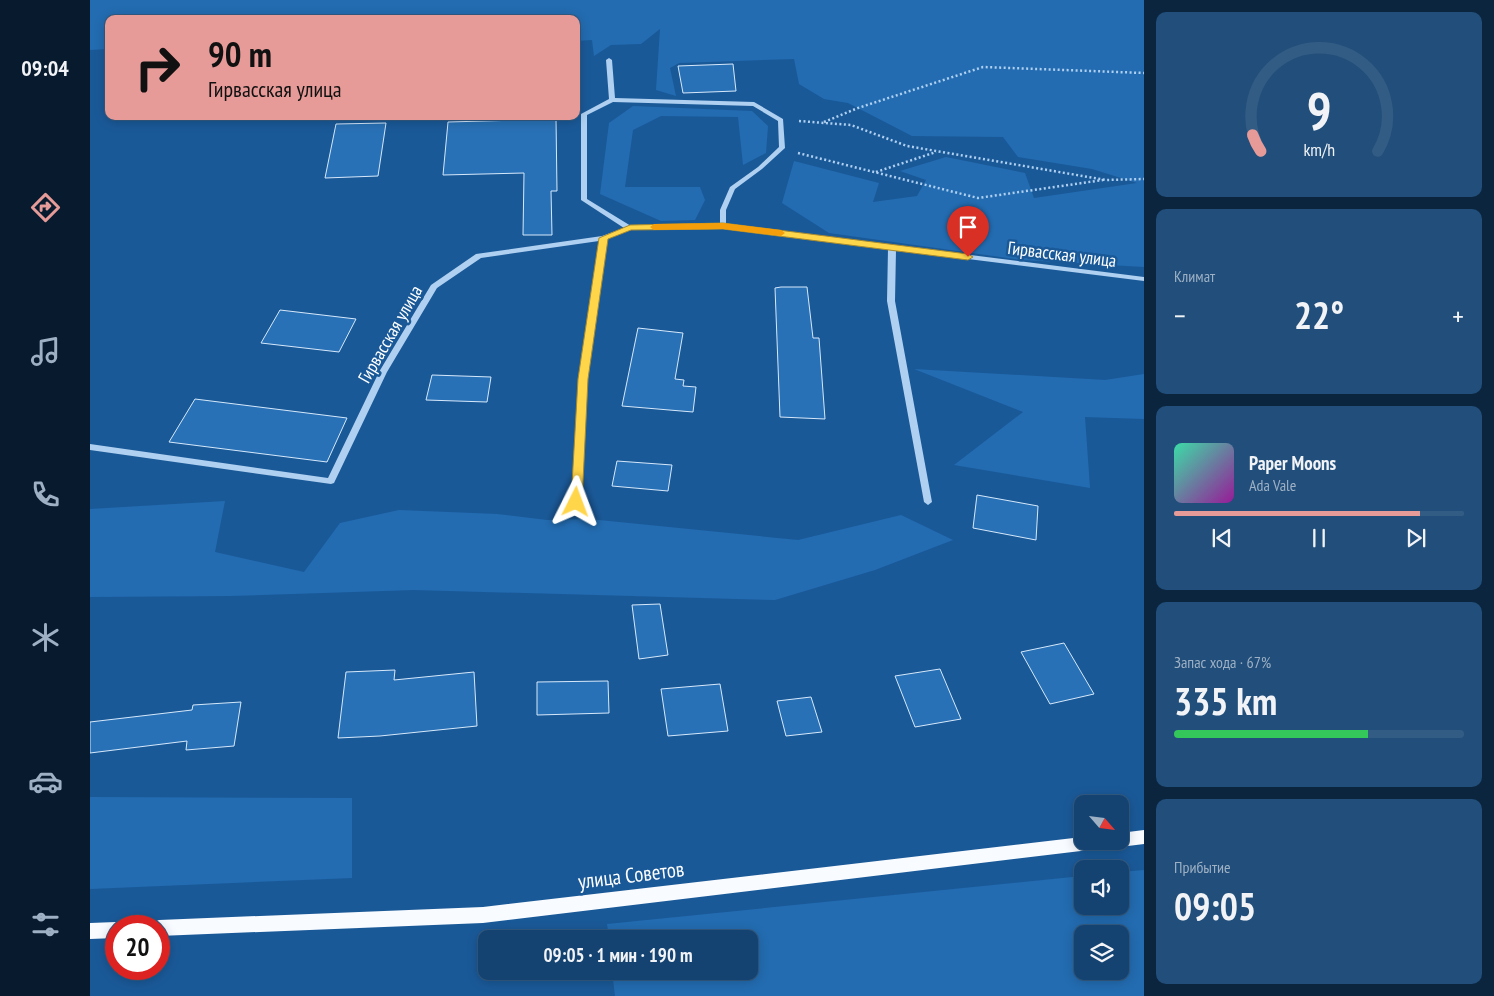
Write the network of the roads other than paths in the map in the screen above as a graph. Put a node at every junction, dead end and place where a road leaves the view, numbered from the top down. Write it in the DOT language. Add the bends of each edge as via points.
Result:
graph roads {
  1 [pos="609,60"];
  2 [pos="612,100"];
  3 [pos="723,226"];
  4 [pos="630,228"];
  5 [pos="604,238"];
  6 [pos="892,247"];
  7 [pos="1144,279"];
  8 [pos="90,447"];
  9 [pos="576,502"];
  10 [pos="928,502"];
  11 [pos="1144,837"];
  12 [pos="1129,839"];
  13 [pos="1074,845"];
  14 [pos="170,928"];
  15 [pos="105,930"];
  16 [pos="90,931"];
  1 -- 2 [label="street"];
  2 -- 3 [label="street" via="754,104 781,120 782,148 732,188 723,210"];
  2 -- 4 [label="street" via="584,114 584,200"];
  3 -- 4 [label="street, Гирвасская улица"];
  3 -- 6 [label="street, Гирвасская улица"];
  4 -- 5 [label="street, Гирвасская улица"];
  5 -- 8 [label="street, Гирвасская улица" via="479,256 434,287 382,372 332,481"];
  5 -- 9 [label="street" via="583,379"];
  6 -- 7 [label="street, Гирвасская улица"];
  6 -- 10 [label="street" via="892,301"];
  11 -- 12 [label="main road"];
  13 -- 14 [label="main road, улица Советов" via="483,915"];
  15 -- 16 [label="main road"];
}
